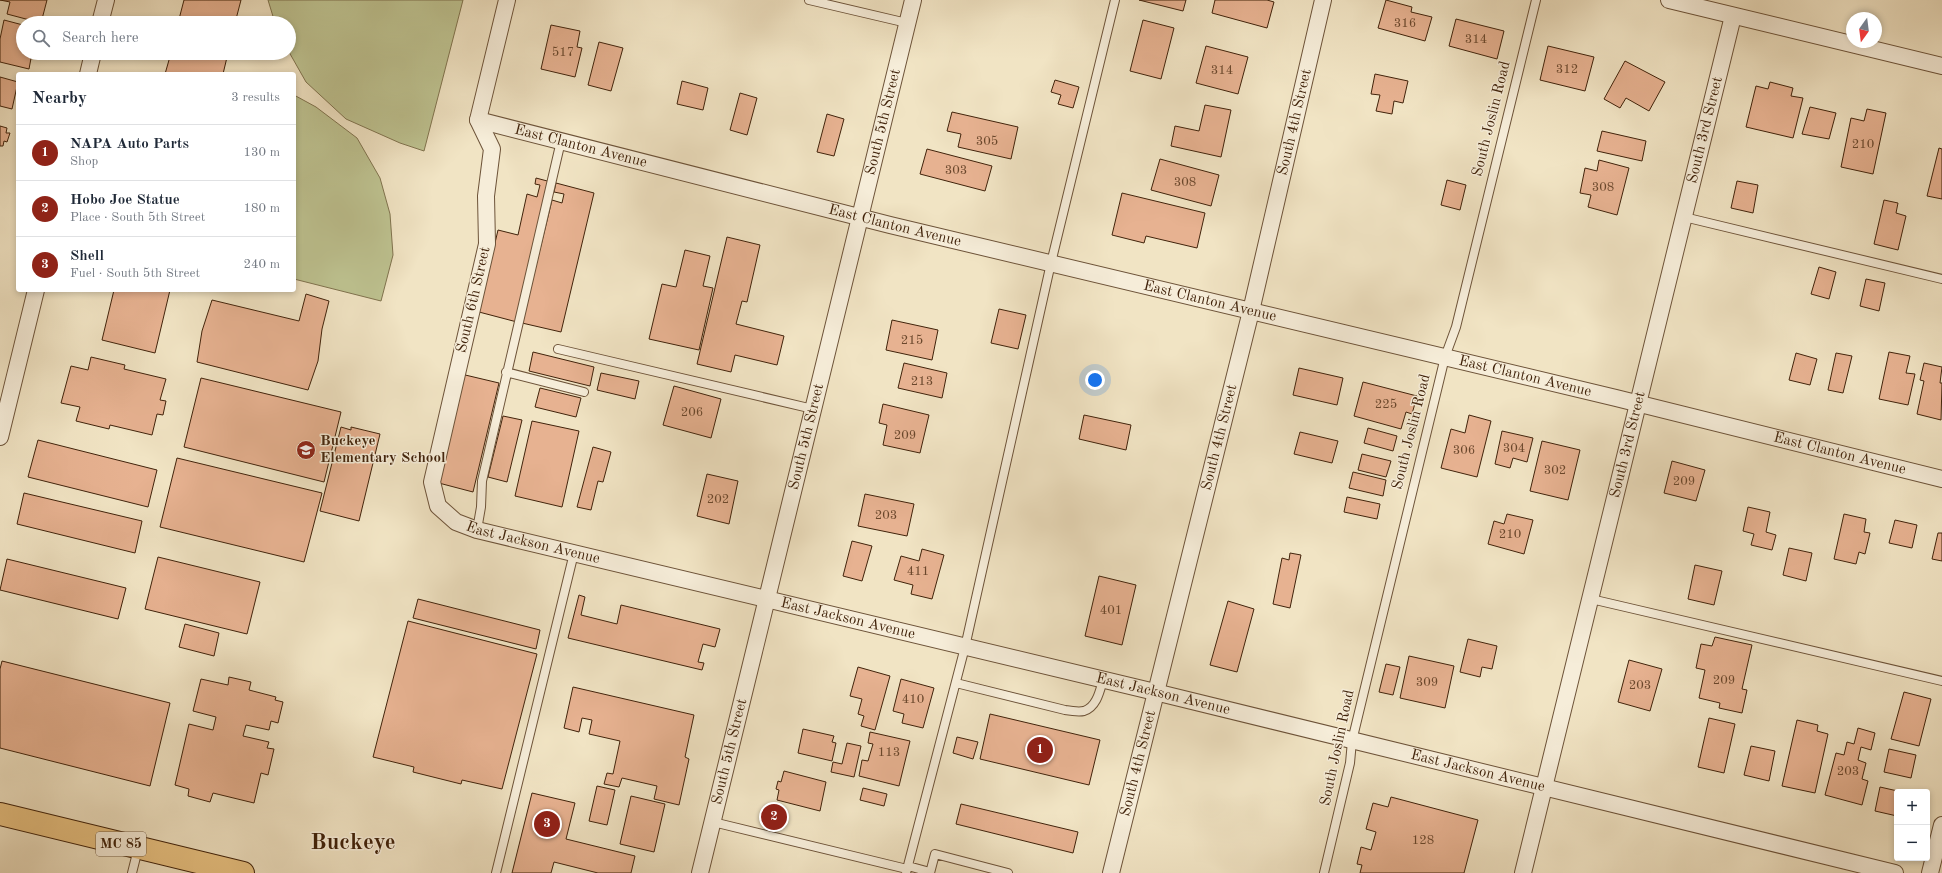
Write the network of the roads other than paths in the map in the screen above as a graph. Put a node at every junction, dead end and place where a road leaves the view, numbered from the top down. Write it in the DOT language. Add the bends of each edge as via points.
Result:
graph roads {
  1 [pos="106,0"];
  2 [pos="507,0"];
  3 [pos="809,0"];
  4 [pos="913,0"];
  5 [pos="1114,0"];
  6 [pos="1323,0"];
  7 [pos="1536,0"];
  8 [pos="1669,0"];
  9 [pos="102,16"];
  10 [pos="1733,16"];
  11 [pos="907,24"];
  12 [pos="91,60"];
  13 [pos="1942,66"];
  14 [pos="88,72"];
  15 [pos="478,120"];
  16 [pos="561,141"];
  17 [pos="1684,216"];
  18 [pos="859,218"];
  19 [pos="1052,263"];
  20 [pos="1942,279"];
  21 [pos="36,292"];
  22 [pos="1251,311"];
  23 [pos="558,349"];
  24 [pos="1445,357"];
  25 [pos="506,372"];
  26 [pos="584,392"];
  27 [pos="1638,403"];
  28 [pos="813,409"];
  29 [pos="0,437"];
  30 [pos="1942,479"];
  31 [pos="438,506"];
  32 [pos="477,530"];
  33 [pos="574,553"];
  34 [pos="1591,599"];
  35 [pos="767,600"];
  36 [pos="965,647"];
  37 [pos="1103,680"];
  38 [pos="1942,681"];
  39 [pos="956,683"];
  40 [pos="1155,692"];
  41 [pos="1352,741"];
  42 [pos="1544,786"];
  43 [pos="0,814"];
  44 [pos="713,822"];
  45 [pos="1942,826"];
  46 [pos="138,848"];
  47 [pos="907,870"];
  48 [pos="930,872"];
  49 [pos="132,873"];
  50 [pos="243,873"];
  51 [pos="496,873"];
  52 [pos="700,873"];
  53 [pos="1008,873"];
  54 [pos="1111,873"];
  55 [pos="1324,873"];
  56 [pos="1523,873"];
  57 [pos="1895,873"];
  58 [pos="1930,873"];
  1 -- 9 [label="street"];
  2 -- 15 [label="street"];
  3 -- 11 [label="lane"];
  4 -- 11 [label="street, South 5th Street"];
  5 -- 19 [label="lane"];
  6 -- 22 [label="street, South 4th Street"];
  7 -- 24 [label="lane, South Joslin Road" via="1456,327"];
  8 -- 10 [label="street"];
  10 -- 13 [label="street"];
  10 -- 17 [label="street, South 3rd Street"];
  11 -- 18 [label="street, South 5th Street"];
  12 -- 14 [label="street"];
  15 -- 16 [label="street, East Clanton Avenue"];
  15 -- 31 [label="street, South 6th Street" via="492,149 486,196 487,244 432,482"];
  16 -- 18 [label="street, East Clanton Avenue"];
  16 -- 25 [label="lane"];
  17 -- 20 [label="lane"];
  17 -- 27 [label="street, South 3rd Street"];
  18 -- 19 [label="street, East Clanton Avenue"];
  18 -- 28 [label="street, South 5th Street"];
  19 -- 22 [label="street, East Clanton Avenue"];
  19 -- 36 [label="lane"];
  21 -- 29 [label="street"];
  22 -- 24 [label="street, East Clanton Avenue"];
  22 -- 40 [label="street, South 4th Street"];
  23 -- 28 [label="lane"];
  24 -- 27 [label="street, East Clanton Avenue"];
  24 -- 41 [label="lane, South Joslin Road"];
  25 -- 26 [label="lane"];
  25 -- 32 [label="lane" via="482,481"];
  27 -- 30 [label="street, East Clanton Avenue"];
  27 -- 34 [label="street, South 3rd Street"];
  28 -- 35 [label="street, South 5th Street"];
  31 -- 32 [label="street, East Jackson Avenue" via="456,522"];
  32 -- 33 [label="street, East Jackson Avenue"];
  33 -- 35 [label="street, East Jackson Avenue"];
  33 -- 51 [label="lane"];
  34 -- 38 [label="lane"];
  34 -- 42 [label="street, South 3rd Street"];
  35 -- 36 [label="street, East Jackson Avenue"];
  35 -- 44 [label="street, South 5th Street"];
  36 -- 37 [label="street, East Jackson Avenue"];
  36 -- 39 [label="lane"];
  37 -- 39 [label="lane" via="1099,696 1091,707 1084,711 1065,710"];
  37 -- 40 [label="street, East Jackson Avenue"];
  39 -- 47 [label="lane"];
  40 -- 41 [label="street, East Jackson Avenue"];
  40 -- 54 [label="street, South 4th Street"];
  41 -- 42 [label="street, East Jackson Avenue"];
  41 -- 55 [label="lane, South Joslin Road" via="1350,763"];
  42 -- 56 [label="street, South 3rd Street"];
  42 -- 57 [label="street, East Jackson Avenue"];
  43 -- 46 [label="main road, MC 85"];
  44 -- 47 [label="lane"];
  44 -- 52 [label="street, South 5th Street"];
  45 -- 58 [label="street"];
  46 -- 49 [label="lane"];
  46 -- 50 [label="main road, MC 85"];
  47 -- 48 [label="lane"];
  48 -- 53 [label="lane" via="934,854"];
}
